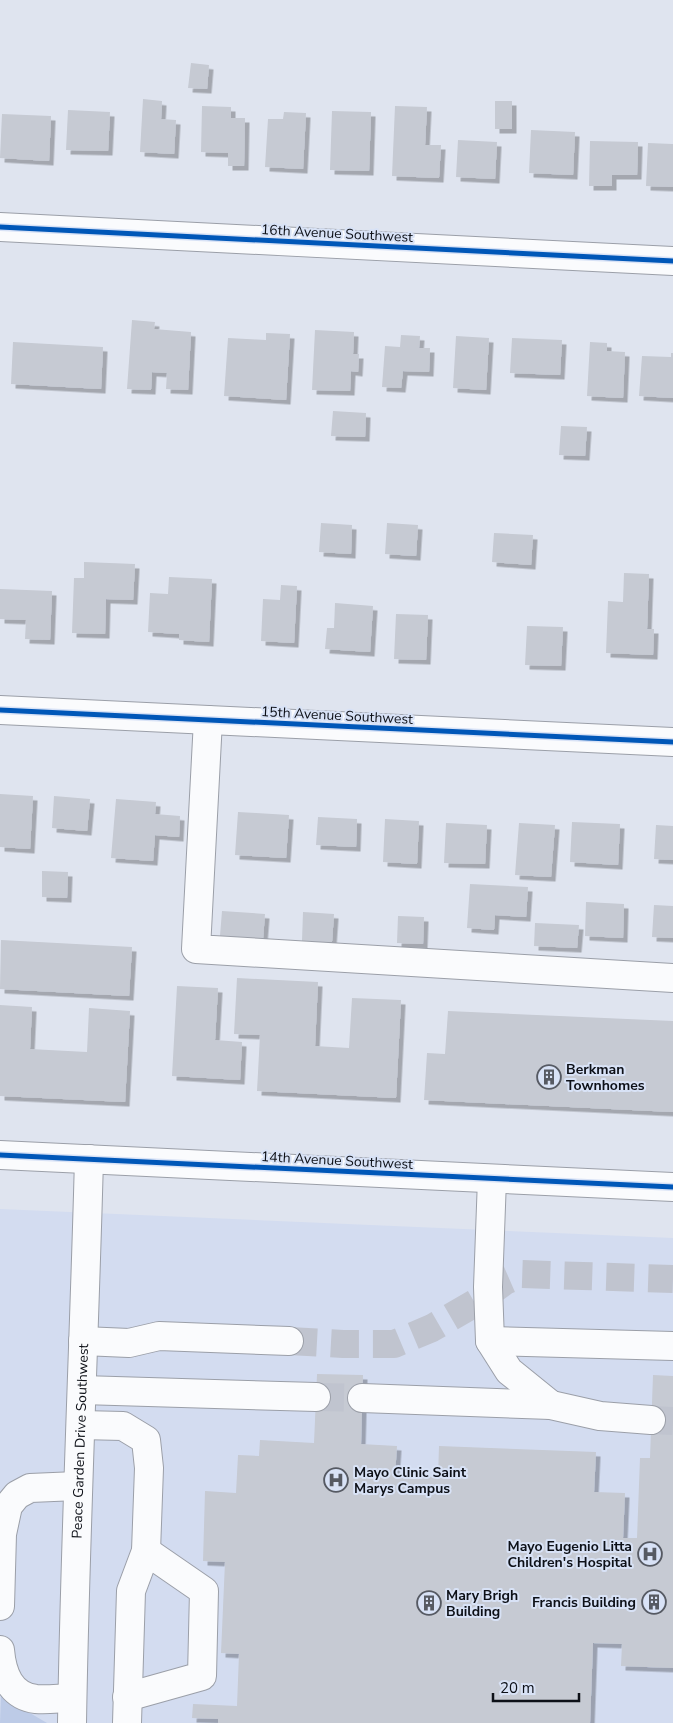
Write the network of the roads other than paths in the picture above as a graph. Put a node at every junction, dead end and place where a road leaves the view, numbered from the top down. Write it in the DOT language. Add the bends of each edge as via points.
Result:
graph roads {
  1 [pos="0,227"];
  2 [pos="673,261"];
  3 [pos="0,710"];
  4 [pos="208,720"];
  5 [pos="673,742"];
  6 [pos="673,978"];
  7 [pos="0,1155"];
  8 [pos="89,1159"];
  9 [pos="492,1179"];
  10 [pos="673,1188"];
  11 [pos="83,1333"];
  12 [pos="289,1341"];
  13 [pos="490,1341"];
  14 [pos="673,1346"];
  15 [pos="82,1390"];
  16 [pos="316,1396"];
  17 [pos="362,1398"];
  18 [pos="552,1405"];
  19 [pos="651,1420"];
  20 [pos="81,1426"];
  21 [pos="77,1486"];
  22 [pos="146,1551"];
  23 [pos="0,1606"];
  24 [pos="0,1650"];
  25 [pos="127,1710"];
  26 [pos="72,1711"];
  1 -- 2 [label="street, 16th Avenue Southwest"];
  3 -- 4 [label="street, 15th Avenue Southwest"];
  4 -- 5 [label="street, 15th Avenue Southwest"];
  4 -- 6 [label="street" via="196,949"];
  7 -- 8 [label="street, 14th Avenue Southwest"];
  8 -- 9 [label="street, 14th Avenue Southwest"];
  8 -- 11 [label="street, Peace Garden Drive Southwest"];
  9 -- 10 [label="street, 14th Avenue Southwest"];
  9 -- 13 [label="street" via="488,1287"];
  11 -- 12 [label="street" via="129,1343 159,1336"];
  11 -- 15 [label="street, Peace Garden Drive Southwest"];
  13 -- 14 [label="street"];
  13 -- 18 [label="street" via="509,1370"];
  15 -- 16 [label="street"];
  15 -- 20 [label="street, Peace Garden Drive Southwest"];
  17 -- 18 [label="street"];
  18 -- 19 [label="street" via="600,1416"];
  20 -- 21 [label="street, Peace Garden Drive Southwest"];
  20 -- 22 [label="street" via="123,1426 146,1440 150,1468"];
  21 -- 23 [label="street" via="30,1488 17,1495 8,1506 2,1534"];
  21 -- 26 [label="street, Peace Garden Drive Southwest"];
  22 -- 25 [label="street" via="131,1591"];
  22 -- 25 [label="street" via="204,1591 202,1676"];
  24 -- 26 [label="street" via="1,1666 9,1683 22,1694"];
}
